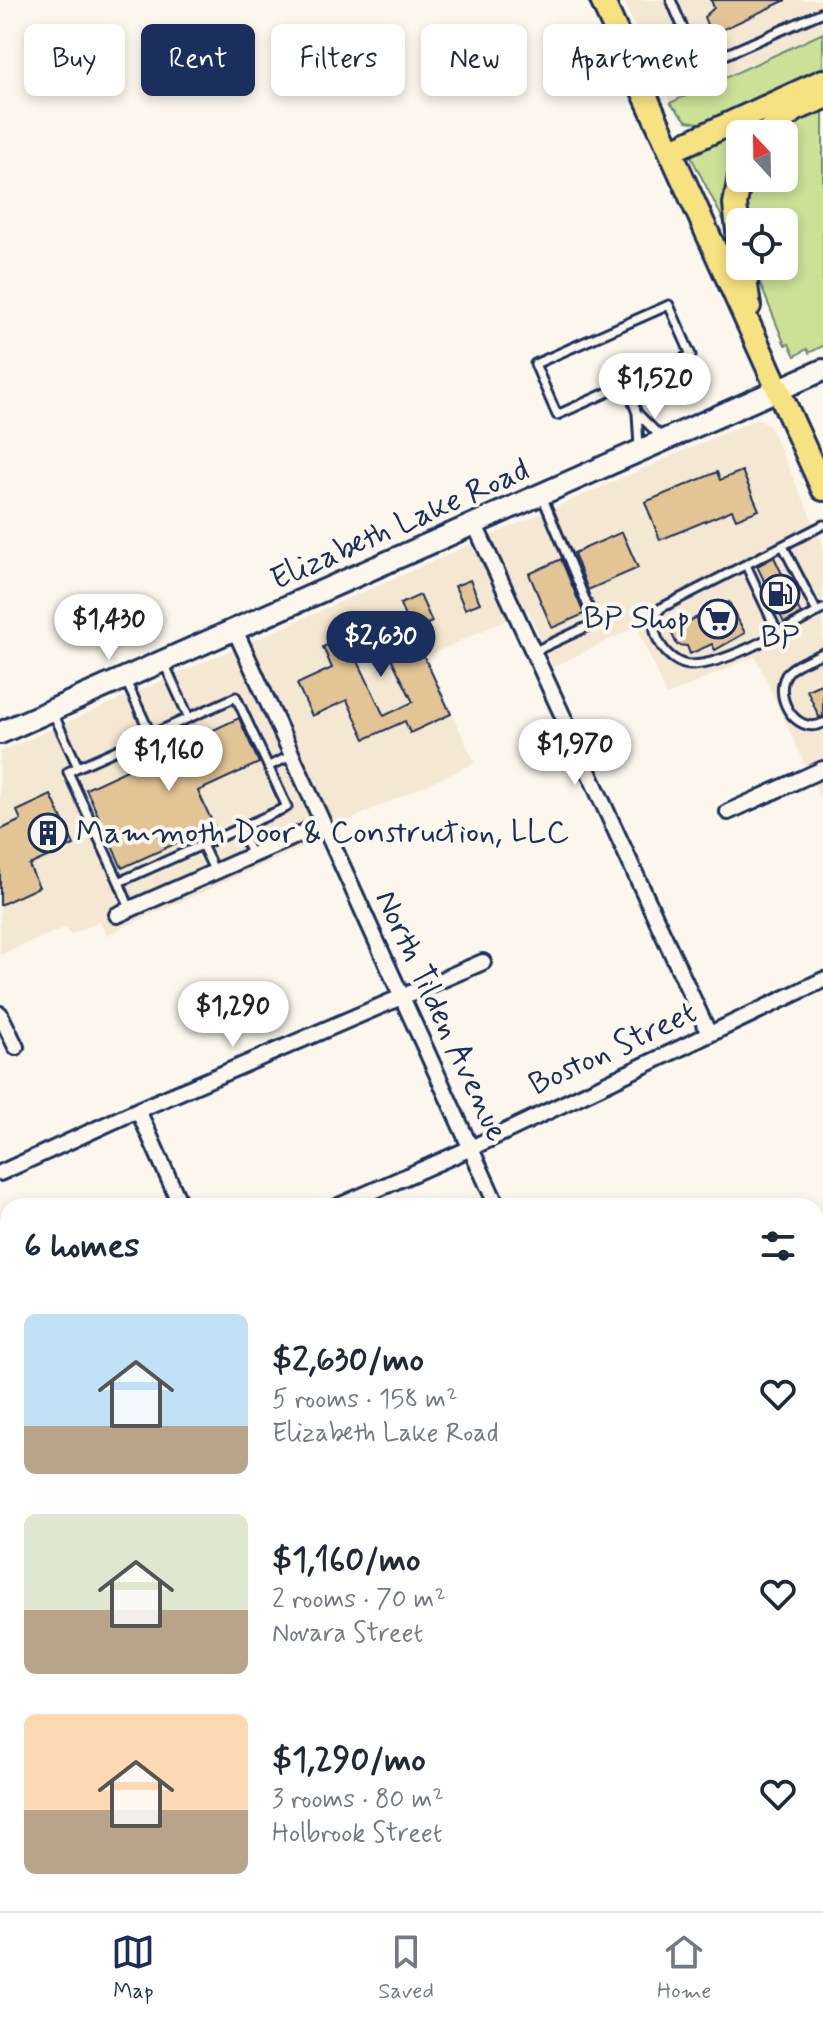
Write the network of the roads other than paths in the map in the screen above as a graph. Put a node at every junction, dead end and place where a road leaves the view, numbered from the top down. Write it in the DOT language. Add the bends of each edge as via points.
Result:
graph roads {
  1 [pos="602,0"];
  2 [pos="671,0"];
  3 [pos="823,12"];
  4 [pos="823,81"];
  5 [pos="823,98"];
  6 [pos="782,120"];
  7 [pos="670,151"];
  8 [pos="745,280"];
  9 [pos="753,335"];
  10 [pos="823,370"];
  11 [pos="626,384"];
  12 [pos="779,391"];
  13 [pos="637,413"];
  14 [pos="665,440"];
  15 [pos="639,453"];
  16 [pos="820,476"];
  17 [pos="541,496"];
  18 [pos="475,525"];
  19 [pos="823,525"];
  20 [pos="783,546"];
  21 [pos="746,565"];
  22 [pos="820,611"];
  23 [pos="235,630"];
  24 [pos="778,633"];
  25 [pos="533,652"];
  26 [pos="823,653"];
  27 [pos="164,661"];
  28 [pos="125,679"];
  29 [pos="52,711"];
  30 [pos="189,718"];
  31 [pos="823,723"];
  32 [pos="0,733"];
  33 [pos="151,735"];
  34 [pos="293,755"];
  35 [pos="269,766"];
  36 [pos="78,767"];
  37 [pos="823,769"];
  38 [pos="728,812"];
  39 [pos="323,824"];
  40 [pos="239,829"];
  41 [pos="202,845"];
  42 [pos="252,855"];
  43 [pos="215,872"];
  44 [pos="119,882"];
  45 [pos="124,912"];
  46 [pos="483,962"];
  47 [pos="823,980"];
  48 [pos="403,998"];
  49 [pos="0,1014"];
  50 [pos="709,1034"];
  51 [pos="16,1047"];
  52 [pos="138,1110"];
  53 [pos="471,1148"];
  54 [pos="0,1173"];
  55 [pos="177,1198"];
  56 [pos="357,1198"];
  57 [pos="493,1198"];
  1 -- 7 [label="main road"];
  2 -- 3 [label="lane" via="690,43 705,55 720,57"];
  4 -- 7 [label="main road"];
  5 -- 6 [label="main road"];
  7 -- 9 [label="main road"];
  8 -- 9 [label="main road"];
  9 -- 12 [label="main road"];
  10 -- 12 [label="main road, Elizabeth Lake Road"];
  11 -- 11 [label="lane" via="557,415 535,364 669,305 691,355"];
  11 -- 13 [label="lane"];
  12 -- 14 [label="main road, Elizabeth Lake Road"];
  12 -- 16 [label="main road"];
  13 -- 14 [label="lane"];
  13 -- 15 [label="lane"];
  14 -- 15 [label="main road, Elizabeth Lake Road"];
  15 -- 17 [label="main road, Elizabeth Lake Road"];
  17 -- 18 [label="main road, Elizabeth Lake Road"];
  17 -- 25 [label="lane" via="595,623"];
  18 -- 23 [label="main road, Elizabeth Lake Road"];
  18 -- 25 [label="street"];
  19 -- 20 [label="lane"];
  20 -- 21 [label="lane"];
  20 -- 22 [label="lane"];
  21 -- 24 [label="lane"];
  21 -- 24 [label="lane" via="661,608 654,623 658,638 673,660 694,666"];
  22 -- 24 [label="lane"];
  23 -- 27 [label="main road, Elizabeth Lake Road"];
  23 -- 34 [label="street, North Tilden Avenue"];
  25 -- 50 [label="street"];
  26 -- 31 [label="lane" via="790,669 784,678 787,710 799,723"];
  27 -- 28 [label="main road, Elizabeth Lake Road"];
  27 -- 30 [label="lane"];
  28 -- 29 [label="main road, Elizabeth Lake Road"];
  28 -- 33 [label="lane"];
  29 -- 32 [label="main road, Elizabeth Lake Road"];
  29 -- 36 [label="lane"];
  30 -- 33 [label="lane"];
  30 -- 35 [label="lane" via="236,697"];
  33 -- 36 [label="lane"];
  34 -- 35 [label="lane"];
  34 -- 39 [label="street, North Tilden Avenue"];
  35 -- 40 [label="lane" via="287,807"];
  36 -- 44 [label="lane" via="68,772"];
  37 -- 38 [label="street"];
  39 -- 42 [label="street"];
  39 -- 48 [label="street, North Tilden Avenue"];
  40 -- 41 [label="lane"];
  40 -- 42 [label="lane"];
  41 -- 43 [label="lane"];
  41 -- 44 [label="lane"];
  42 -- 43 [label="street"];
  43 -- 45 [label="street"];
  44 -- 45 [label="lane"];
  46 -- 48 [label="street"];
  47 -- 50 [label="street, Boston Street"];
  48 -- 52 [label="street"];
  48 -- 53 [label="street, North Tilden Avenue"];
  49 -- 51 [label="street"];
  50 -- 53 [label="street, Boston Street"];
  52 -- 54 [label="street"];
  52 -- 55 [label="street"];
  53 -- 56 [label="street, Boston Street"];
  53 -- 57 [label="street, North Tilden Avenue"];
}
